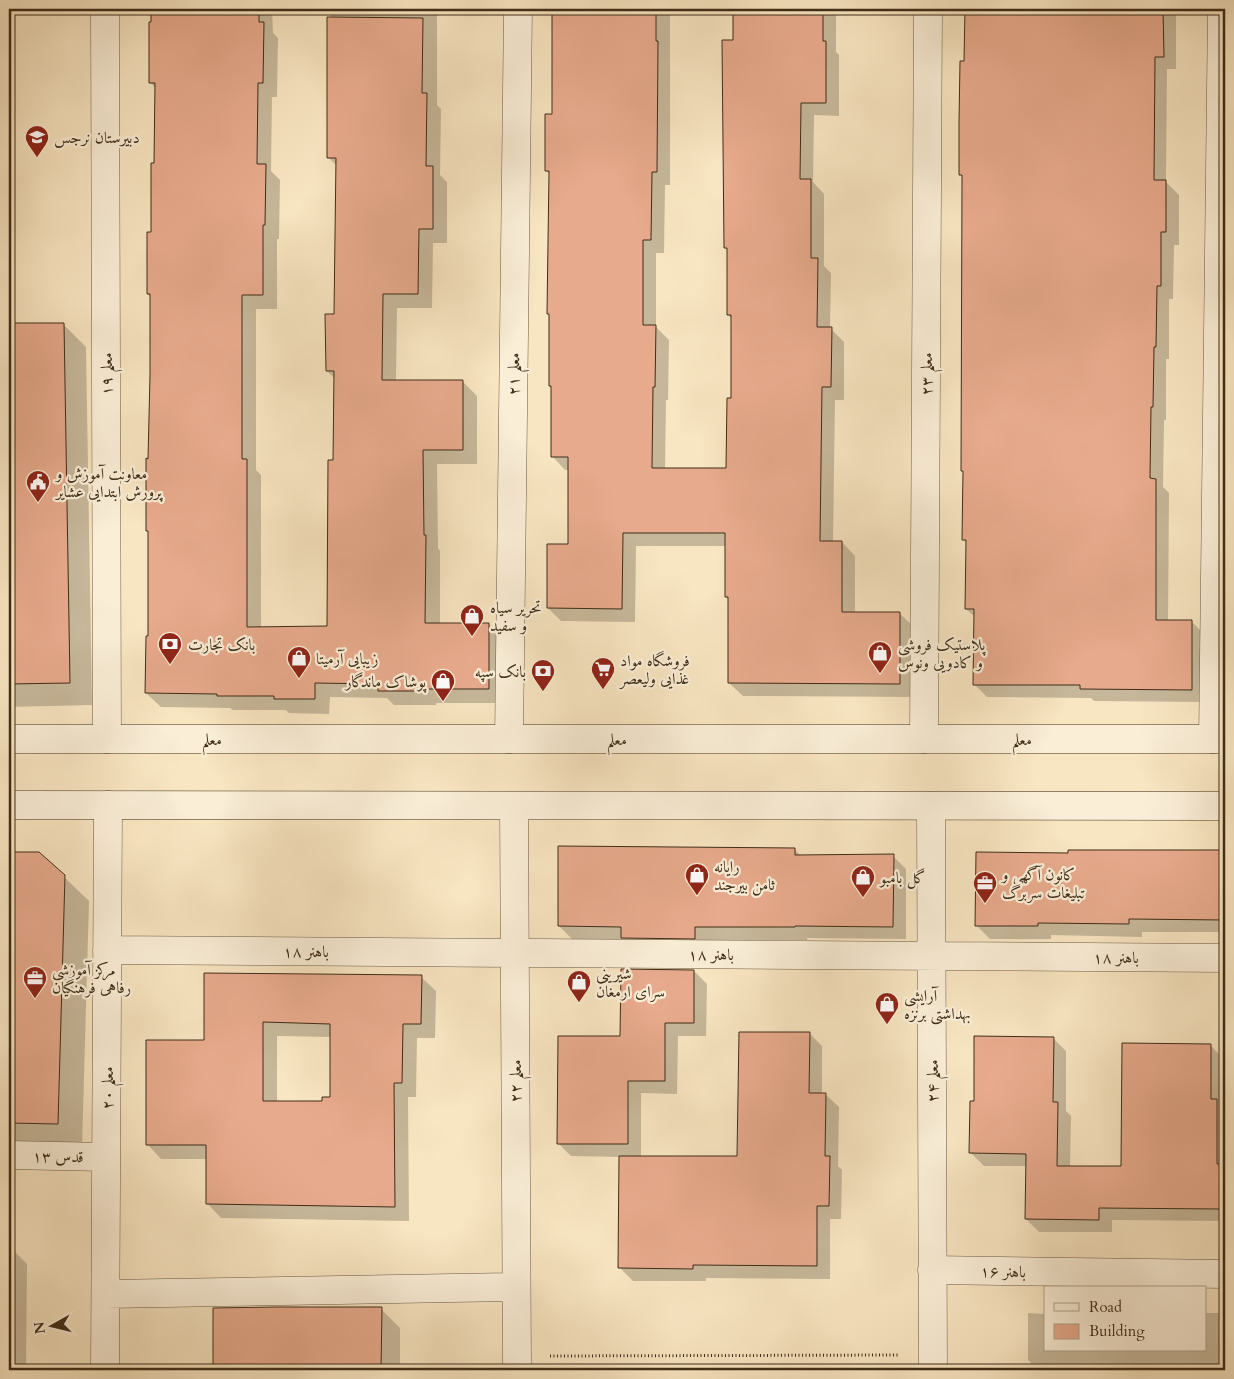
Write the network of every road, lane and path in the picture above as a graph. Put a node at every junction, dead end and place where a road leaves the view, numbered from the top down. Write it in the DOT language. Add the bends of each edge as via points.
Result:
graph roads {
  1 [pos="105,9"];
  2 [pos="518,9"];
  3 [pos="928,9"];
  4 [pos="1222,9"];
  5 [pos="9,739"];
  6 [pos="107,739"];
  7 [pos="509,739"];
  8 [pos="924,739"];
  9 [pos="1219,739"];
  10 [pos="9,805"];
  11 [pos="108,805"];
  12 [pos="514,806"];
  13 [pos="931,806"];
  14 [pos="1225,806"];
  15 [pos="107,950"];
  16 [pos="514,953"];
  17 [pos="932,956"];
  18 [pos="1225,958"];
  19 [pos="9,1155"];
  20 [pos="106,1157"];
  21 [pos="932,1270"];
  22 [pos="1225,1274"];
  23 [pos="516,1287"];
  24 [pos="106,1294"];
  25 [pos="517,1363"];
  26 [pos="933,1363"];
  27 [pos="105,1370"];
  1 -- 6 [label="street, معلم ۱۹"];
  2 -- 7 [label="street, معلم ۲۱"];
  3 -- 8 [label="street, معلم ۲۳"];
  4 -- 9 [label="street"];
  5 -- 6 [label="street, معلم"];
  6 -- 7 [label="street, معلم"];
  7 -- 8 [label="street, معلم"];
  8 -- 9 [label="street, معلم"];
  10 -- 11 [label="street"];
  11 -- 12 [label="street"];
  11 -- 15 [label="street, معلم ۲۰"];
  12 -- 13 [label="street"];
  12 -- 16 [label="street, معلم ۲۲"];
  13 -- 14 [label="street"];
  13 -- 17 [label="street, معلم ۲۴"];
  15 -- 16 [label="street, باهنر ۱۸"];
  15 -- 20 [label="street, معلم ۲۰"];
  16 -- 17 [label="street, باهنر ۱۸"];
  16 -- 23 [label="street, معلم ۲۲"];
  17 -- 18 [label="street, باهنر ۱۸"];
  17 -- 21 [label="street, معلم ۲۴"];
  19 -- 20 [label="street, قدس ۱۳"];
  20 -- 24 [label="street, معلم ۲۰"];
  21 -- 22 [label="street, باهنر ۱۶"];
  21 -- 26 [label="street, معلم ۲۴"];
  23 -- 24 [label="street"];
  23 -- 25 [label="street, معلم ۲۲"];
  24 -- 27 [label="street, معلم ۲۰"];
  25 -- 26 [label="path"];
}
